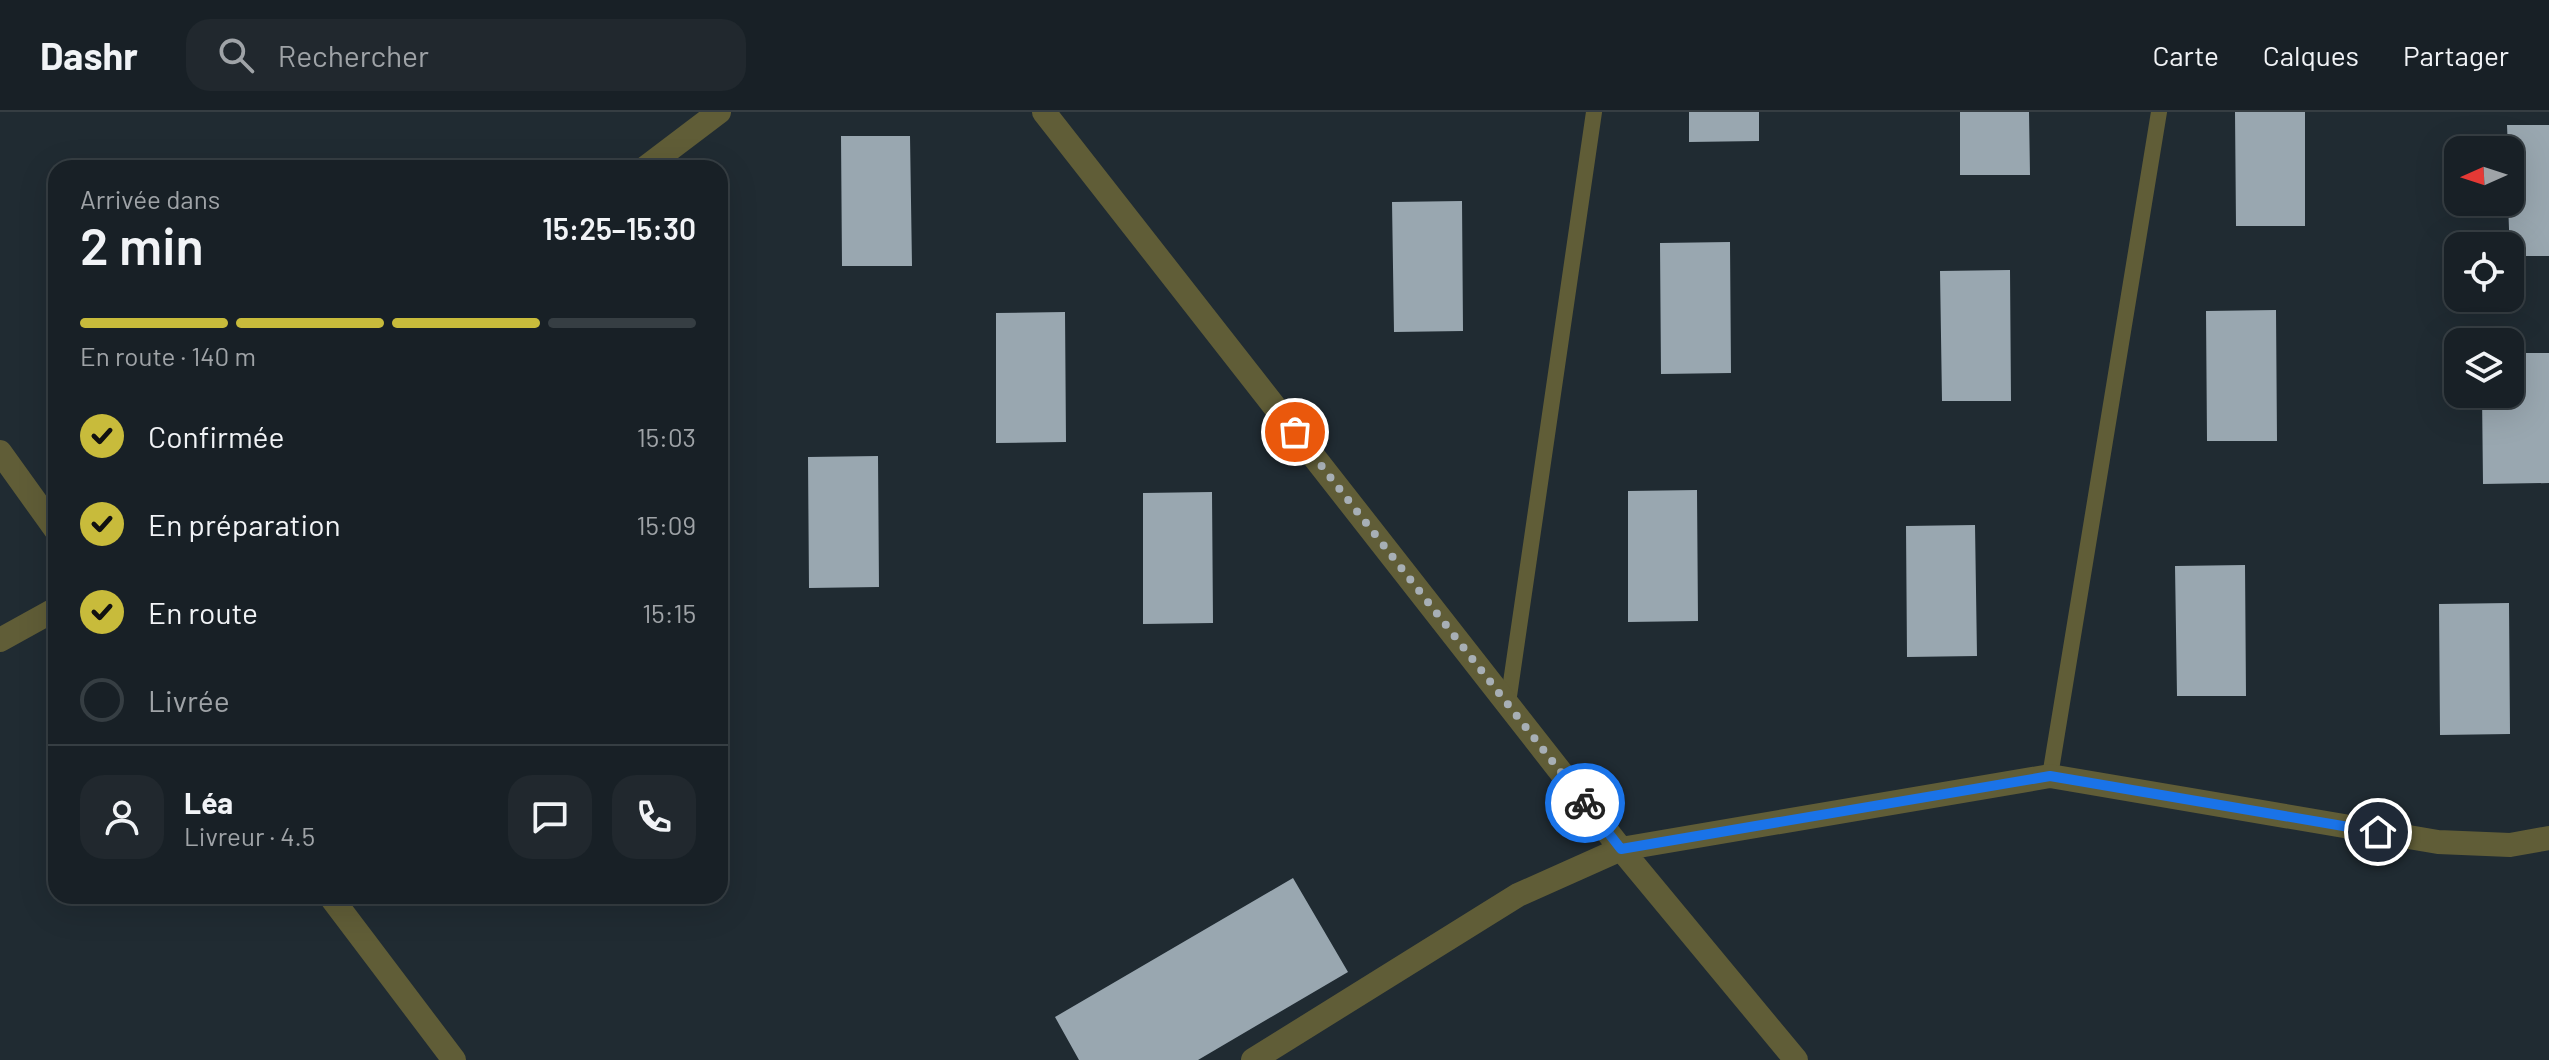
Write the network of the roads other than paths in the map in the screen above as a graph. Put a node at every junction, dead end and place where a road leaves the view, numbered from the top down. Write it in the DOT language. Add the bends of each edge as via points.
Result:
graph roads {
  1 [pos="719,112"];
  2 [pos="1044,112"];
  3 [pos="1594,112"];
  4 [pos="2159,112"];
  5 [pos="656,160"];
  6 [pos="0,452"];
  7 [pos="48,519"];
  8 [pos="48,613"];
  9 [pos="0,640"];
  10 [pos="1508,703"];
  11 [pos="2050,776"];
  12 [pos="2549,838"];
  13 [pos="1621,849"];
  14 [pos="336,904"];
  15 [pos="454,1060"];
  16 [pos="1253,1060"];
  17 [pos="1796,1060"];
  1 -- 5 [label="street"];
  2 -- 10 [label="street"];
  3 -- 10 [label="lane"];
  4 -- 11 [label="lane"];
  6 -- 7 [label="street"];
  8 -- 9 [label="street"];
  10 -- 13 [label="street"];
  11 -- 12 [label="street" via="2438,842 2510,845"];
  11 -- 13 [label="street"];
  13 -- 16 [label="street" via="1518,895"];
  13 -- 17 [label="street"];
  14 -- 15 [label="street"];
}
